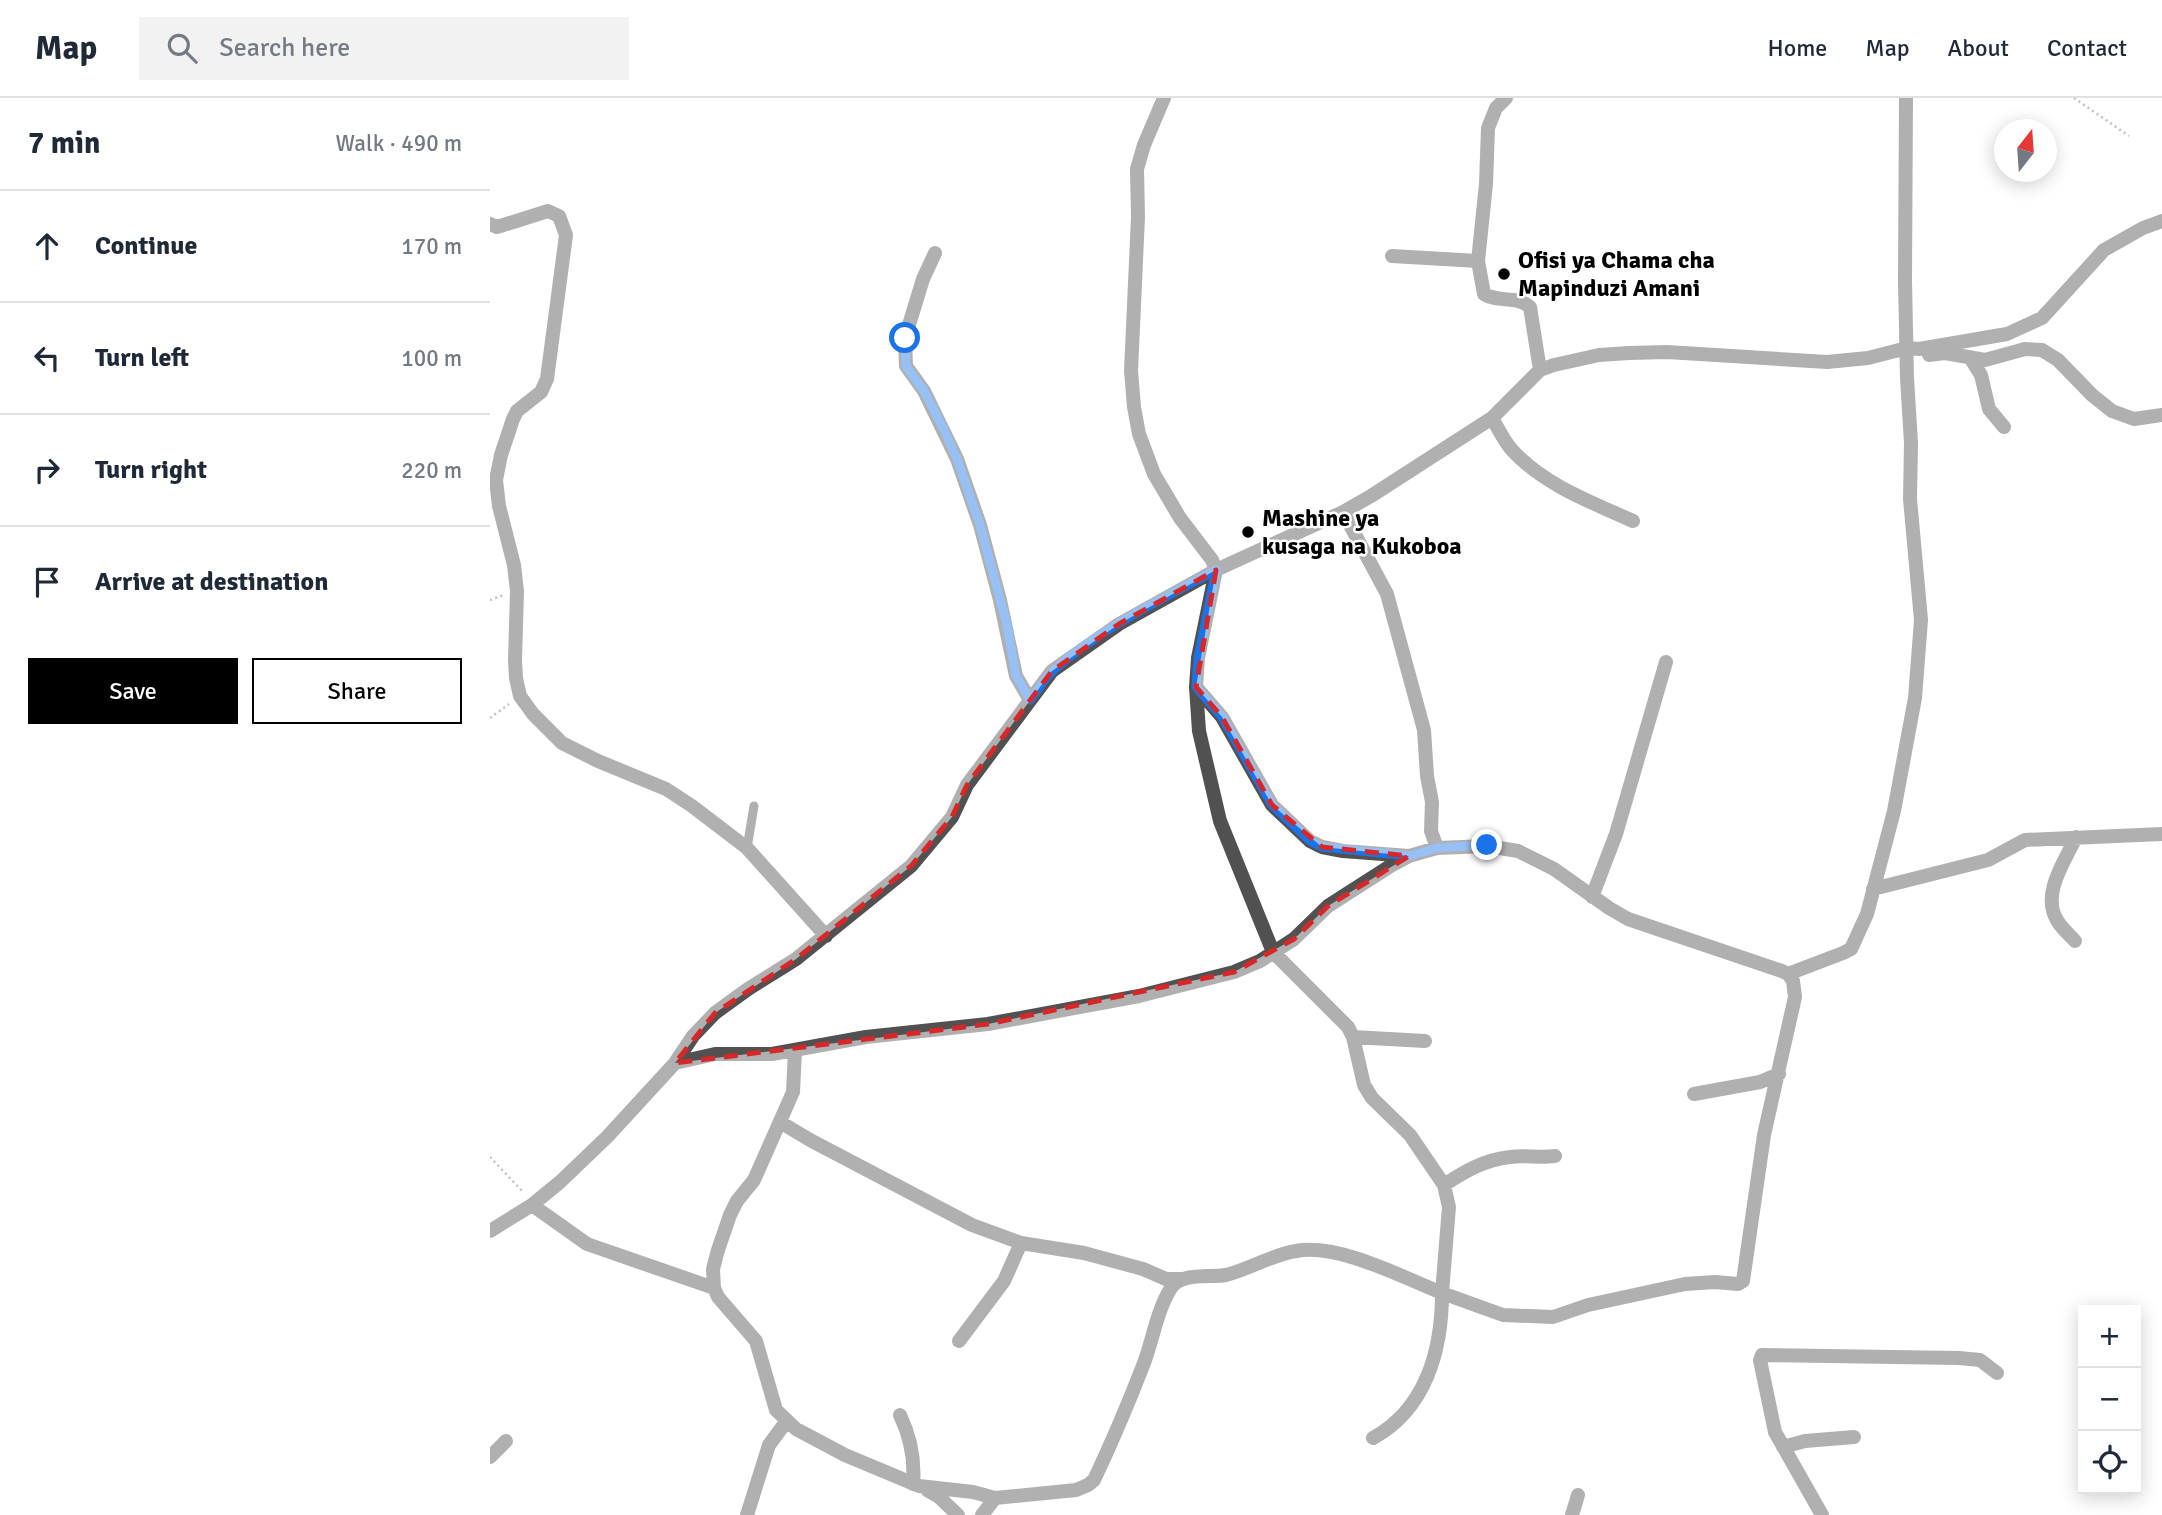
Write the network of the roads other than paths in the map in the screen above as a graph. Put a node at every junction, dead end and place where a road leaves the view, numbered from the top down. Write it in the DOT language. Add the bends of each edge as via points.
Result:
graph roads {
  1 [pos="1164,98"];
  2 [pos="1506,98"];
  3 [pos="1906,98"];
  4 [pos="2162,221"];
  5 [pos="490,224"];
  6 [pos="935,253"];
  7 [pos="1392,256"];
  8 [pos="1478,261"];
  9 [pos="1913,349"];
  10 [pos="1971,359"];
  11 [pos="1540,370"];
  12 [pos="2162,415"];
  13 [pos="1492,418"];
  14 [pos="2004,427"];
  15 [pos="1343,512"];
  16 [pos="1633,521"];
  17 [pos="1216,570"];
  18 [pos="1666,662"];
  19 [pos="1196,687"];
  20 [pos="1030,700"];
  21 [pos="754,806"];
  22 [pos="2162,834"];
  23 [pos="2076,837"];
  24 [pos="747,848"];
  25 [pos="1437,848"];
  26 [pos="1409,856"];
  27 [pos="1873,889"];
  28 [pos="1592,897"];
  29 [pos="826,936"];
  30 [pos="2075,941"];
  31 [pos="1273,952"];
  32 [pos="1788,974"];
  33 [pos="1353,1037"];
  34 [pos="1424,1041"];
  35 [pos="795,1051"];
  36 [pos="676,1063"];
  37 [pos="1779,1074"];
  38 [pos="1693,1094"];
  39 [pos="780,1122"];
  40 [pos="1555,1156"];
  41 [pos="1444,1185"];
  42 [pos="532,1205"];
  43 [pos="490,1231"];
  44 [pos="1021,1242"];
  45 [pos="1184,1279"];
  46 [pos="714,1288"];
  47 [pos="1442,1293"];
  48 [pos="959,1341"];
  49 [pos="1997,1373"];
  50 [pos="900,1415"];
  51 [pos="786,1422"];
  52 [pos="1854,1437"];
  53 [pos="1373,1438"];
  54 [pos="506,1441"];
  55 [pos="1783,1447"];
  56 [pos="490,1457"];
  57 [pos="916,1485"];
  58 [pos="1578,1495"];
  59 [pos="995,1498"];
  60 [pos="747,1515"];
  61 [pos="958,1515"];
  62 [pos="982,1515"];
  63 [pos="1572,1515"];
  64 [pos="1822,1515"];
  1 -- 17 [label="street" via="1138,169 1131,371 1134,407 1154,474"];
  2 -- 8 [label="street" via="1488,128"];
  3 -- 9 [label="street"];
  4 -- 9 [label="street" via="2104,250 2042,318 2007,334"];
  5 -- 24 [label="street" via="497,227 548,211 559,216 566,235 547,379 541,392 517,411 496,480 516,578 515,660 520,696 562,743 666,789"];
  6 -- 20 [label="street" via="905,338 906,366 924,391 957,459 980,525 1016,676"];
  7 -- 8 [label="street"];
  8 -- 11 [label="street" via="1484,294 1530,307"];
  9 -- 10 [label="street"];
  9 -- 11 [label="street" via="1827,362 1629,353 1599,355"];
  9 -- 27 [label="street" via="1910,499 1921,620 1915,698 1898,795"];
  10 -- 12 [label="street" via="2042,350 2112,411 2134,419"];
  10 -- 14 [label="street" via="1981,375 1989,409"];
  11 -- 13 [label="street"];
  13 -- 15 [label="street"];
  13 -- 16 [label="street" via="1511,449 1531,467 1562,488"];
  15 -- 17 [label="street"];
  15 -- 25 [label="street" via="1387,593 1424,730 1430,823"];
  17 -- 19 [label="street"];
  17 -- 20 [label="street" via="1078,650 1052,671"];
  18 -- 28 [label="street" via="1616,834"];
  19 -- 26 [label="street" via="1222,717 1272,805 1310,841 1343,851"];
  19 -- 31 [label="street" via="1199,731 1220,821"];
  20 -- 29 [label="street" via="967,785 952,817 933,842"];
  21 -- 24 [label="lane"];
  22 -- 23 [label="street"];
  23 -- 27 [label="street" via="2025,841 1988,860"];
  23 -- 30 [label="street" via="2051,900 2055,918"];
  24 -- 29 [label="street"];
  25 -- 26 [label="street"];
  25 -- 28 [label="street" via="1487,845 1518,851 1554,869"];
  26 -- 31 [label="street" via="1328,906 1294,939"];
  27 -- 32 [label="street" via="1851,949"];
  28 -- 32 [label="street" via="1628,919"];
  29 -- 36 [label="street" via="715,1013"];
  31 -- 33 [label="street"];
  31 -- 35 [label="street" via="1234,972 1139,996 988,1024 866,1037"];
  32 -- 37 [label="street" via="1795,997"];
  33 -- 34 [label="street"];
  33 -- 41 [label="street" via="1364,1085 1410,1135"];
  35 -- 36 [label="street" via="715,1054"];
  35 -- 39 [label="street" via="794,1085"];
  36 -- 42 [label="street" via="607,1137"];
  37 -- 38 [label="street"];
  37 -- 47 [label="street" via="1764,1135 1743,1281 1685,1284 1553,1317 1503,1315"];
  39 -- 44 [label="street" via="972,1225"];
  39 -- 46 [label="street" via="754,1180 730,1215 713,1269"];
  40 -- 41 [label="street" via="1491,1161 1473,1166"];
  41 -- 47 [label="street" via="1449,1207"];
  42 -- 43 [label="street"];
  42 -- 46 [label="street" via="587,1244"];
  44 -- 45 [label="street" via="1084,1253 1166,1279"];
  44 -- 48 [label="street" via="1003,1280"];
  45 -- 47 [label="street" via="1223,1275 1300,1250 1329,1250"];
  45 -- 59 [label="street" via="1173,1285 1168,1296 1094,1480 1076,1490"];
  46 -- 51 [label="street" via="756,1341 771,1397"];
  47 -- 53 [label="street" via="1441,1328 1423,1387 1398,1421"];
  49 -- 55 [label="street" via="1980,1360 1959,1358 1762,1355 1768,1408"];
  50 -- 57 [label="street"];
  51 -- 57 [label="street" via="824,1445"];
  51 -- 60 [label="street" via="769,1445"];
  52 -- 55 [label="street"];
  54 -- 56 [label="street"];
  55 -- 64 [label="street"];
  57 -- 59 [label="street"];
  57 -- 61 [label="street" via="939,1497"];
  58 -- 63 [label="street"];
  59 -- 62 [label="street"];
}
